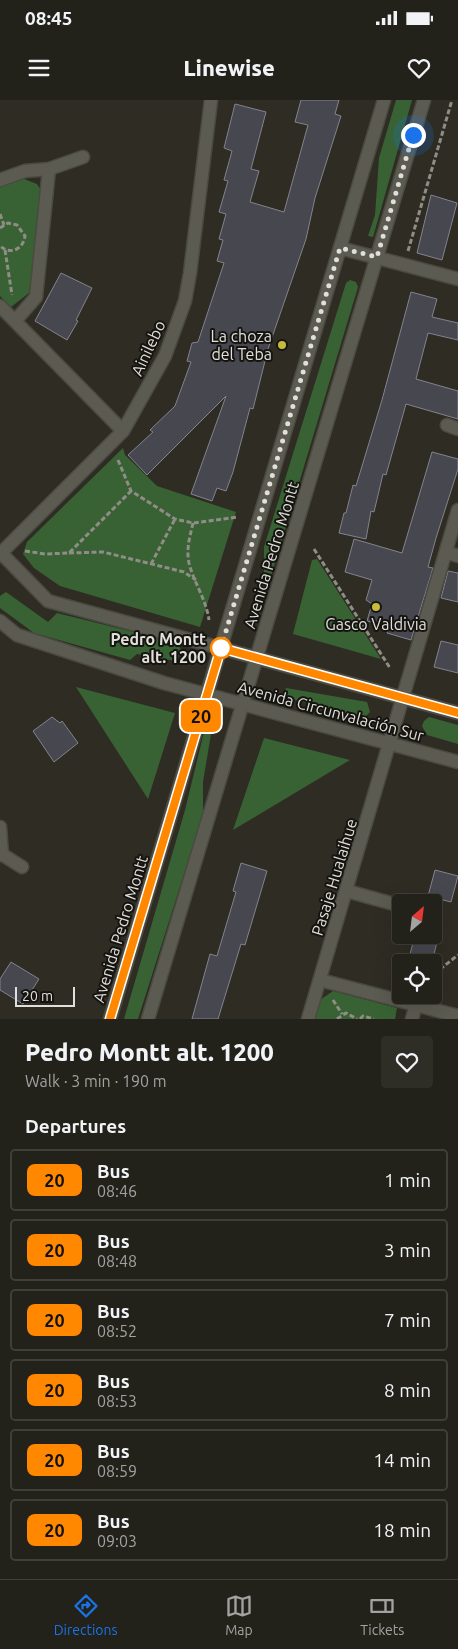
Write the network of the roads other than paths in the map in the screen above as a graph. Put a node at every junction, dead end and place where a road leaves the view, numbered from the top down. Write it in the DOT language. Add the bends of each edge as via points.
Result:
graph roads {
  1 [pos="211,100"];
  2 [pos="384,100"];
  3 [pos="424,100"];
  4 [pos="84,157"];
  5 [pos="49,169"];
  6 [pos="0,180"];
  7 [pos="340,248"];
  8 [pos="377,257"];
  9 [pos="458,279"];
  10 [pos="0,306"];
  11 [pos="15,321"];
  12 [pos="123,431"];
  13 [pos="458,510"];
  14 [pos="0,553"];
  15 [pos="452,554"];
  16 [pos="0,621"];
  17 [pos="221,648"];
  18 [pos="257,658"];
  19 [pos="207,694"];
  20 [pos="404,698"];
  21 [pos="243,704"];
  22 [pos="458,713"];
  23 [pos="391,744"];
  24 [pos="458,762"];
  25 [pos="0,827"];
  26 [pos="1,854"];
  27 [pos="22,867"];
  28 [pos="347,891"];
  29 [pos="392,904"];
  30 [pos="320,980"];
  31 [pos="392,998"];
  32 [pos="416,1004"];
  33 [pos="458,1016"];
  34 [pos="110,1019"];
  35 [pos="148,1019"];
  36 [pos="308,1019"];
  37 [pos="412,1019"];
  1 -- 12 [label="main road, Ainilebo" via="185,301 165,356"];
  2 -- 7 [label="main road, Avenida Pedro Montt"];
  3 -- 8 [label="main road, Avenida Pedro Montt"];
  4 -- 5 [label="main road"];
  5 -- 6 [label="main road" via="25,171"];
  5 -- 11 [label="main road" via="36,297"];
  7 -- 8 [label="main road"];
  7 -- 17 [label="main road, Avenida Pedro Montt"];
  8 -- 9 [label="main road"];
  8 -- 18 [label="main road, Avenida Pedro Montt"];
  10 -- 11 [label="main road"];
  11 -- 12 [label="main road"];
  12 -- 14 [label="main road, Ainilebo"];
  13 -- 15 [label="main road, Pasaje Hualaihue"];
  14 -- 17 [label="main road, Avenida Circunvalación Sur" via="48,601"];
  15 -- 20 [label="main road, Pasaje Hualaihue"];
  16 -- 19 [label="main road, Avenida Circunvalación Sur" via="17,635"];
  17 -- 18 [label="main road, Avenida Circunvalación Sur"];
  17 -- 19 [label="main road, Avenida Pedro Montt"];
  18 -- 20 [label="main road, Avenida Circunvalación Sur"];
  18 -- 21 [label="main road, Avenida Pedro Montt"];
  19 -- 21 [label="main road, Avenida Circunvalación Sur"];
  19 -- 34 [label="main road, Avenida Pedro Montt"];
  20 -- 22 [label="main road, Avenida Circunvalación Sur"];
  20 -- 23 [label="main road, Pasaje Hualaihue"];
  21 -- 23 [label="main road, Avenida Circunvalación Sur"];
  21 -- 35 [label="main road, Avenida Pedro Montt"];
  23 -- 24 [label="main road, Avenida Circunvalación Sur"];
  23 -- 28 [label="main road, Pasaje Hualaihue"];
  25 -- 26 [label="main road"];
  26 -- 27 [label="main road"];
  28 -- 29 [label="main road"];
  28 -- 30 [label="main road, Pasaje Hualaihue"];
  30 -- 31 [label="main road"];
  30 -- 36 [label="main road, Pasaje Hualaihue"];
  32 -- 33 [label="main road"];
  32 -- 37 [label="main road"];
}
